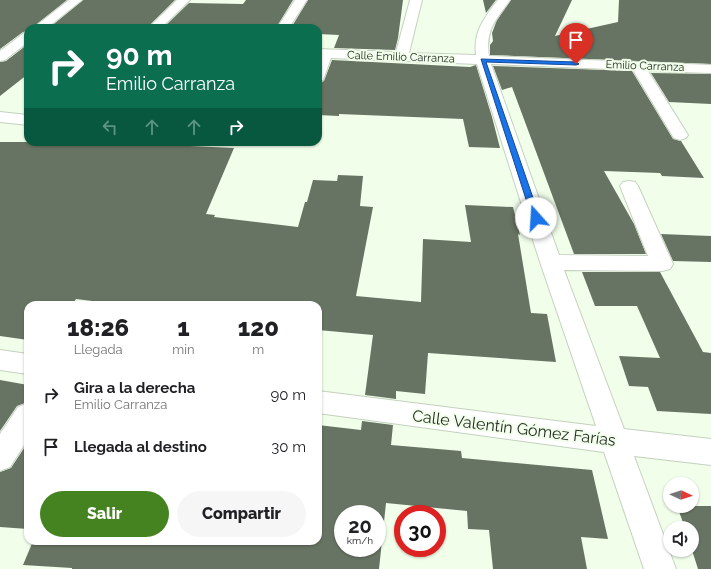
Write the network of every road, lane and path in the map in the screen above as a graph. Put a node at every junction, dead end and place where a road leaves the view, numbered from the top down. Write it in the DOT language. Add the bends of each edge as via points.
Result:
graph roads {
  1 [pos="76,0"];
  2 [pos="184,0"];
  3 [pos="301,0"];
  4 [pos="416,0"];
  5 [pos="504,0"];
  6 [pos="44,24"];
  7 [pos="158,24"];
  8 [pos="286,24"];
  9 [pos="24,40"];
  10 [pos="0,41"];
  11 [pos="24,41"];
  12 [pos="322,54"];
  13 [pos="0,57"];
  14 [pos="401,57"];
  15 [pos="483,60"];
  16 [pos="638,66"];
  17 [pos="711,69"];
  18 [pos="0,117"];
  19 [pos="24,120"];
  20 [pos="680,135"];
  21 [pos="629,186"];
  22 [pos="551,262"];
  23 [pos="0,360"];
  24 [pos="24,363"];
  25 [pos="322,403"];
  26 [pos="24,421"];
  27 [pos="614,441"];
  28 [pos="711,452"];
  29 [pos="0,458"];
  30 [pos="660,569"];
  1 -- 6 [label="street"];
  2 -- 7 [label="street"];
  3 -- 8 [label="street"];
  4 -- 14 [label="street"];
  5 -- 15 [label="street" via="483,29 480,46"];
  9 -- 10 [label="street"];
  11 -- 13 [label="street"];
  12 -- 14 [label="street, Calle Emilio Carranza"];
  14 -- 15 [label="street, Calle Emilio Carranza"];
  15 -- 16 [label="street, Emilio Carranza"];
  15 -- 22 [label="street"];
  16 -- 17 [label="street, Emilio Carranza"];
  16 -- 20 [label="street"];
  18 -- 19 [label="street"];
  21 -- 22 [label="street" via="662,264"];
  22 -- 27 [label="street"];
  23 -- 24 [label="street"];
  25 -- 27 [label="street, Calle Valentín Gómez Farías"];
  26 -- 29 [label="street"];
  27 -- 28 [label="street, Calle Valentín Gómez Farías"];
  27 -- 30 [label="street"];
}
